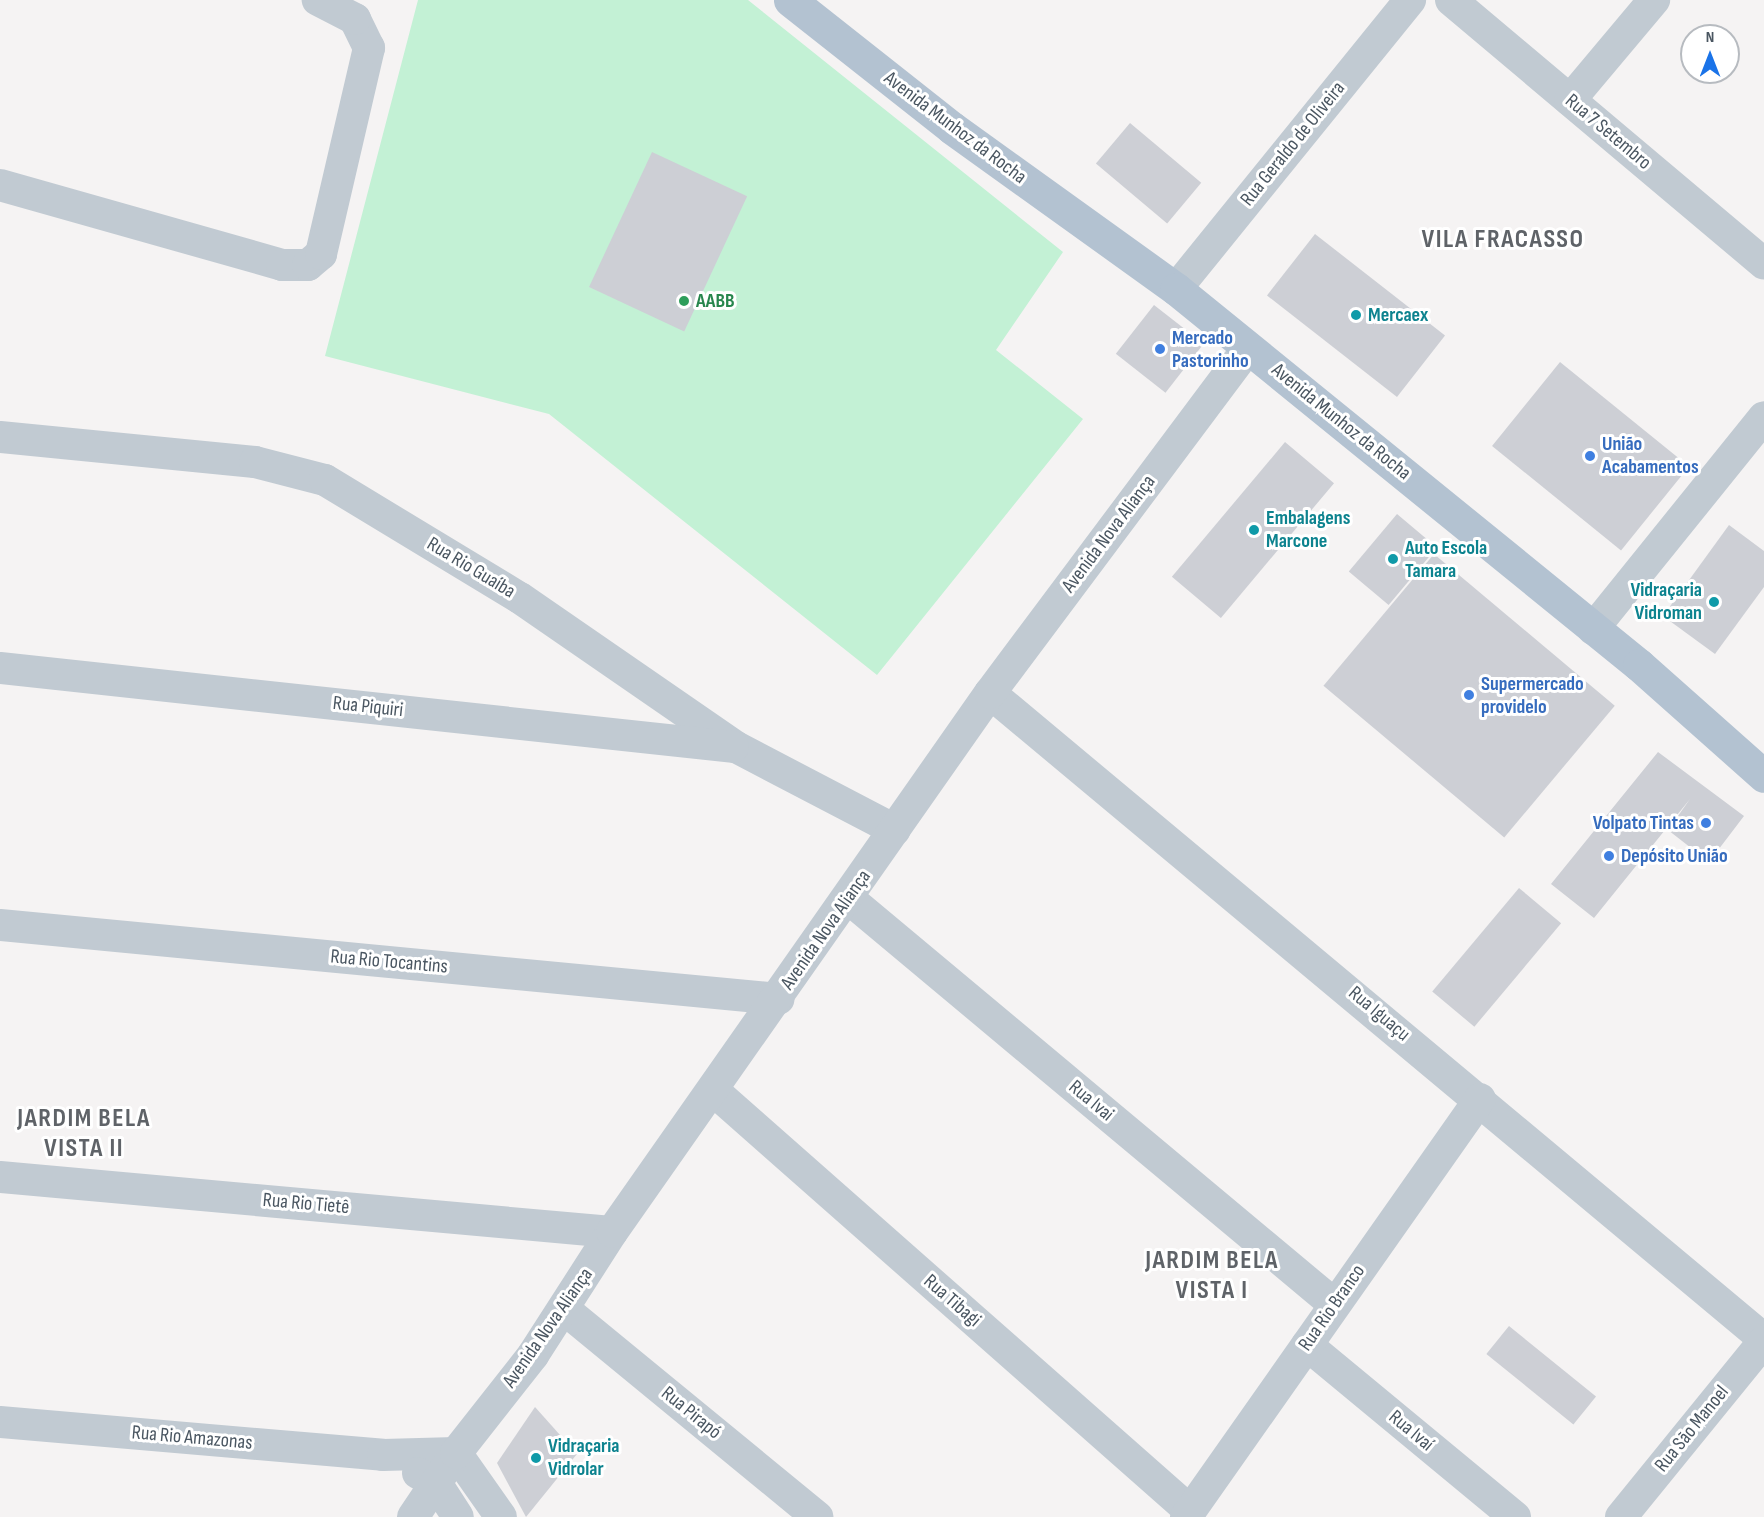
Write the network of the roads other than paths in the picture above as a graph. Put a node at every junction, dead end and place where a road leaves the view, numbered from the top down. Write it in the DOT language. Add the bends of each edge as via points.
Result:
graph roads {
  1 [pos="318,0"];
  2 [pos="790,0"];
  3 [pos="1410,0"];
  4 [pos="1451,0"];
  5 [pos="1654,0"];
  6 [pos="1570,100"];
  7 [pos="0,185"];
  8 [pos="1764,264"];
  9 [pos="1176,289"];
  10 [pos="1248,348"];
  11 [pos="1764,417"];
  12 [pos="0,437"];
  13 [pos="1593,628"];
  14 [pos="0,668"];
  15 [pos="990,693"];
  16 [pos="736,747"];
  17 [pos="1764,776"];
  18 [pos="895,831"];
  19 [pos="848,898"];
  20 [pos="0,925"];
  21 [pos="778,999"];
  22 [pos="714,1091"];
  23 [pos="1480,1099"];
  24 [pos="0,1177"];
  25 [pos="612,1232"];
  26 [pos="1334,1304"];
  27 [pos="564,1309"];
  28 [pos="1764,1340"];
  29 [pos="1307,1345"];
  30 [pos="0,1422"];
  31 [pos="456,1453"];
  32 [pos="383,1455"];
  33 [pos="436,1483"];
  34 [pos="1188,1514"];
  35 [pos="413,1517"];
  36 [pos="458,1517"];
  37 [pos="501,1517"];
  38 [pos="818,1517"];
  39 [pos="1515,1517"];
  40 [pos="1621,1517"];
  1 -- 7 [label="street" via="329,2 355,19 369,48 321,254 308,265 282,265"];
  2 -- 9 [label="main road, Avenida Munhoz da Rocha" via="952,129"];
  3 -- 9 [label="street, Rua Geraldo de Oliveira"];
  4 -- 6 [label="street, Rua 7 Setembro"];
  5 -- 6 [label="street"];
  6 -- 8 [label="street, Rua 7 Setembro"];
  9 -- 10 [label="main road, Avenida Munhoz da Rocha"];
  10 -- 13 [label="main road, Avenida Munhoz da Rocha"];
  10 -- 15 [label="street, Avenida Nova Aliança"];
  11 -- 13 [label="street"];
  12 -- 16 [label="street, Rua Rio Guaíba" via="255,462 325,480 520,598"];
  13 -- 17 [label="main road, Avenida Munhoz da Rocha"];
  14 -- 16 [label="street, Rua Piquiri"];
  15 -- 18 [label="street, Avenida Nova Aliança"];
  15 -- 23 [label="street, Rua Iguaçu"];
  16 -- 18 [label="street, Rua Rio Guaíba"];
  18 -- 19 [label="street, Avenida Nova Aliança"];
  19 -- 21 [label="street, Avenida Nova Aliança"];
  19 -- 26 [label="street, Rua Ivai"];
  20 -- 21 [label="street, Rua Rio Tocantins"];
  21 -- 22 [label="street, Avenida Nova Aliança"];
  22 -- 25 [label="street, Avenida Nova Aliança"];
  22 -- 34 [label="street, Rua Tibagi"];
  23 -- 26 [label="street, Rua Rio Branco"];
  23 -- 28 [label="street, Rua Iguaçu"];
  24 -- 25 [label="street, Rua Rio Tietê"];
  25 -- 27 [label="street, Avenida Nova Aliança"];
  26 -- 29 [label="street, Rua Rio Branco"];
  27 -- 31 [label="street, Avenida Nova Aliança"];
  27 -- 38 [label="street, Rua Pirapó"];
  28 -- 40 [label="street, Rua São Manoel"];
  29 -- 34 [label="street, Rua Rio Branco"];
  29 -- 39 [label="street, Rua Ivaí"];
  30 -- 32 [label="street, Rua Rio Amazonas"];
  31 -- 32 [label="street, Rua Rio Amazonas"];
  31 -- 33 [label="street, Avenida Nova Aliança"];
  31 -- 37 [label="street"];
  32 -- 33 [label="street, Rua Rio Amazonas"];
  33 -- 35 [label="street, Avenida Nova Aliança"];
  33 -- 36 [label="street"];
}
